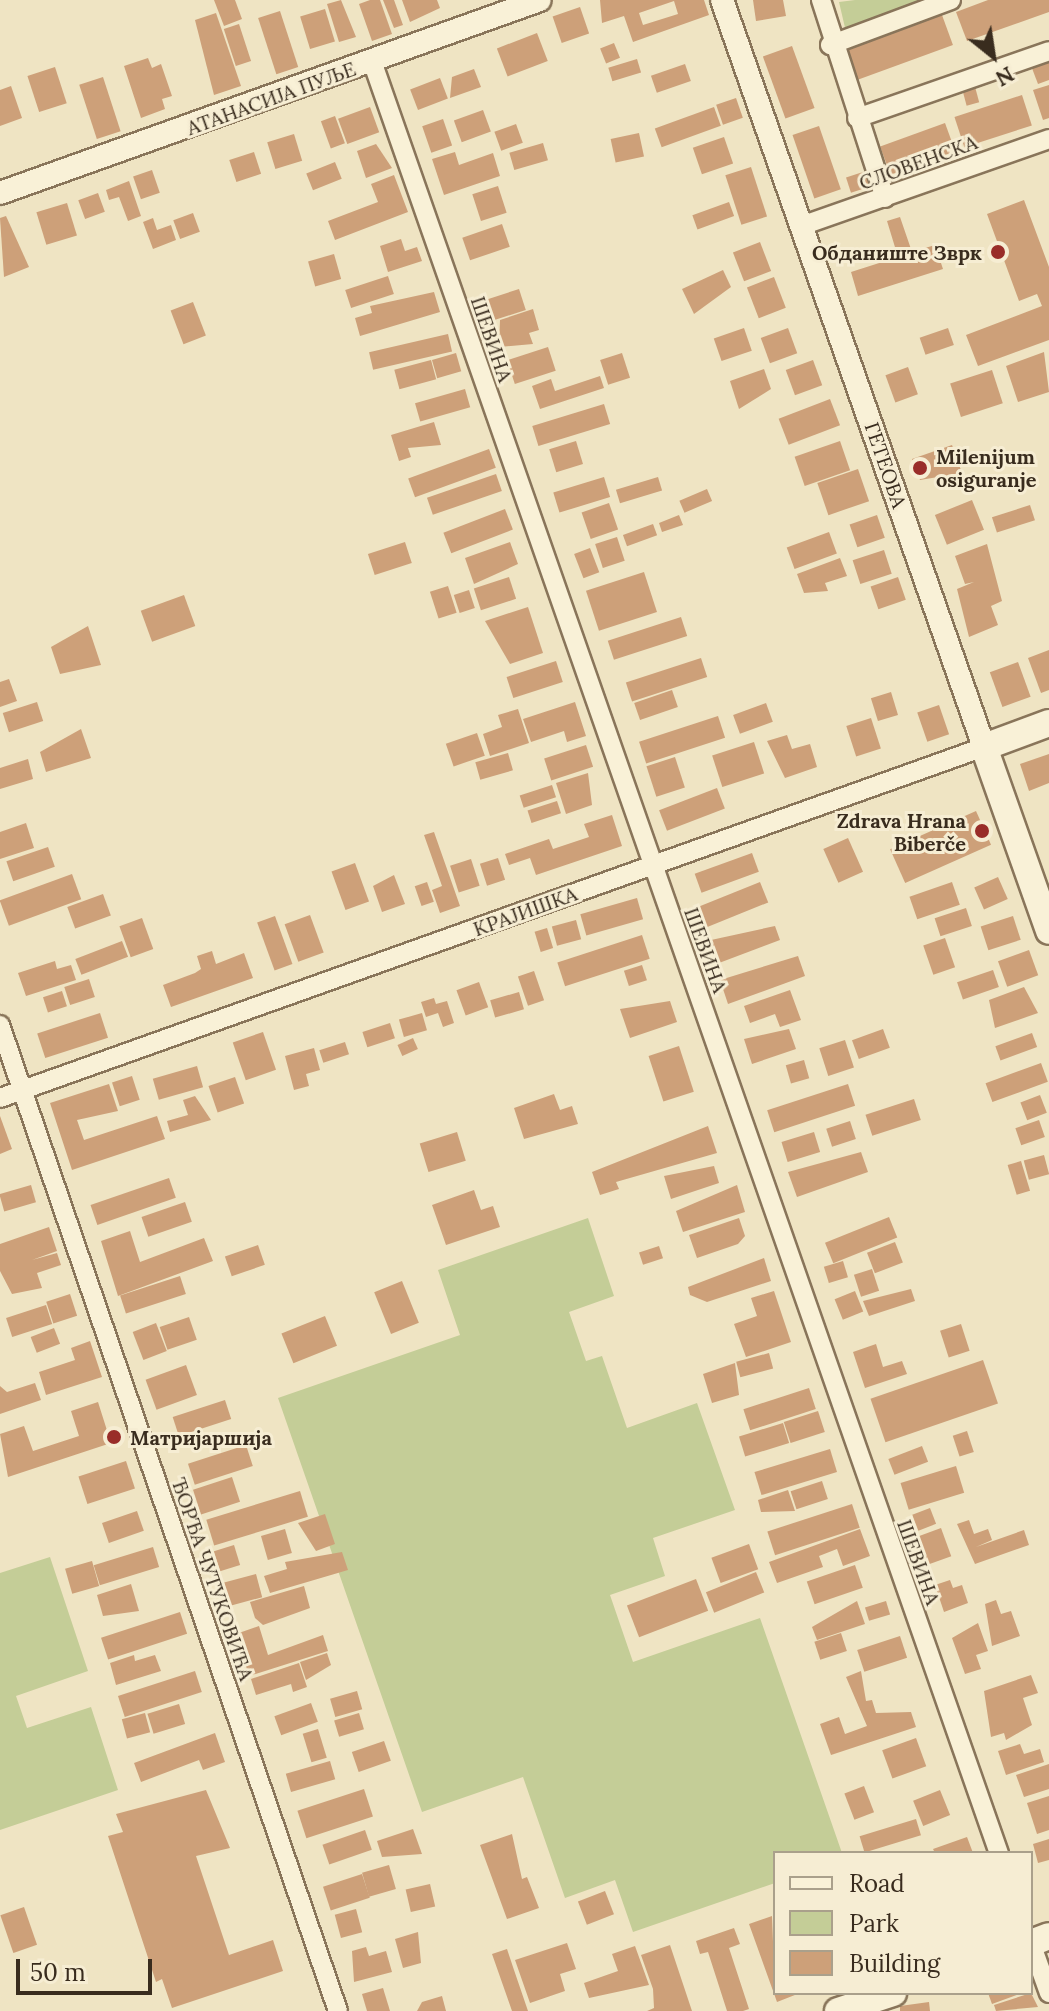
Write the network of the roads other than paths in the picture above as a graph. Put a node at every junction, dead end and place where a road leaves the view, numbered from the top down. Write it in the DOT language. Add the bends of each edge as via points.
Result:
graph roads {
  1 [pos="540,0"];
  2 [pos="722,0"];
  3 [pos="821,0"];
  4 [pos="951,0"];
  5 [pos="830,45"];
  6 [pos="1049,51"];
  7 [pos="372,61"];
  8 [pos="857,118"];
  9 [pos="1049,139"];
  10 [pos="0,193"];
  11 [pos="885,198"];
  12 [pos="801,226"];
  13 [pos="1049,723"];
  14 [pos="984,747"];
  15 [pos="652,865"];
  16 [pos="1049,931"];
  17 [pos="0,1025"];
  18 [pos="22,1090"];
  19 [pos="0,1098"];
  20 [pos="998,1851"];
  21 [pos="1033,1949"];
  22 [pos="1049,1993"];
  23 [pos="887,1995"];
  24 [pos="843,2010"];
  25 [pos="338,2011"];
  1 -- 7 [label="street, АТАНАСИЈА ПУЉЕ"];
  2 -- 12 [label="street, ГЕТЕОВА"];
  3 -- 5 [label="street"];
  4 -- 5 [label="street"];
  5 -- 8 [label="street"];
  6 -- 8 [label="street"];
  7 -- 10 [label="street, АТАНАСИЈА ПУЉЕ"];
  7 -- 15 [label="street, ШЕВИНА"];
  8 -- 11 [label="street"];
  9 -- 11 [label="street, СЛОВЕНСКА"];
  11 -- 12 [label="street, СЛОВЕНСКА"];
  12 -- 14 [label="street, ГЕТЕОВА"];
  13 -- 14 [label="main road, КРАЈИШКА"];
  14 -- 15 [label="street, КРАЈИШКА"];
  14 -- 16 [label="main road, ГЕТЕОВА"];
  15 -- 18 [label="street, КРАЈИШКА"];
  15 -- 20 [label="street, ШЕВИНА"];
  17 -- 18 [label="street, ЂОРЂА ЧУТУКОВИЋА"];
  18 -- 19 [label="street, КРАЈИШКА"];
  18 -- 25 [label="street, ЂОРЂА ЧУТУКОВИЋА"];
  21 -- 22 [label="street"];
  23 -- 24 [label="main road"];
}
